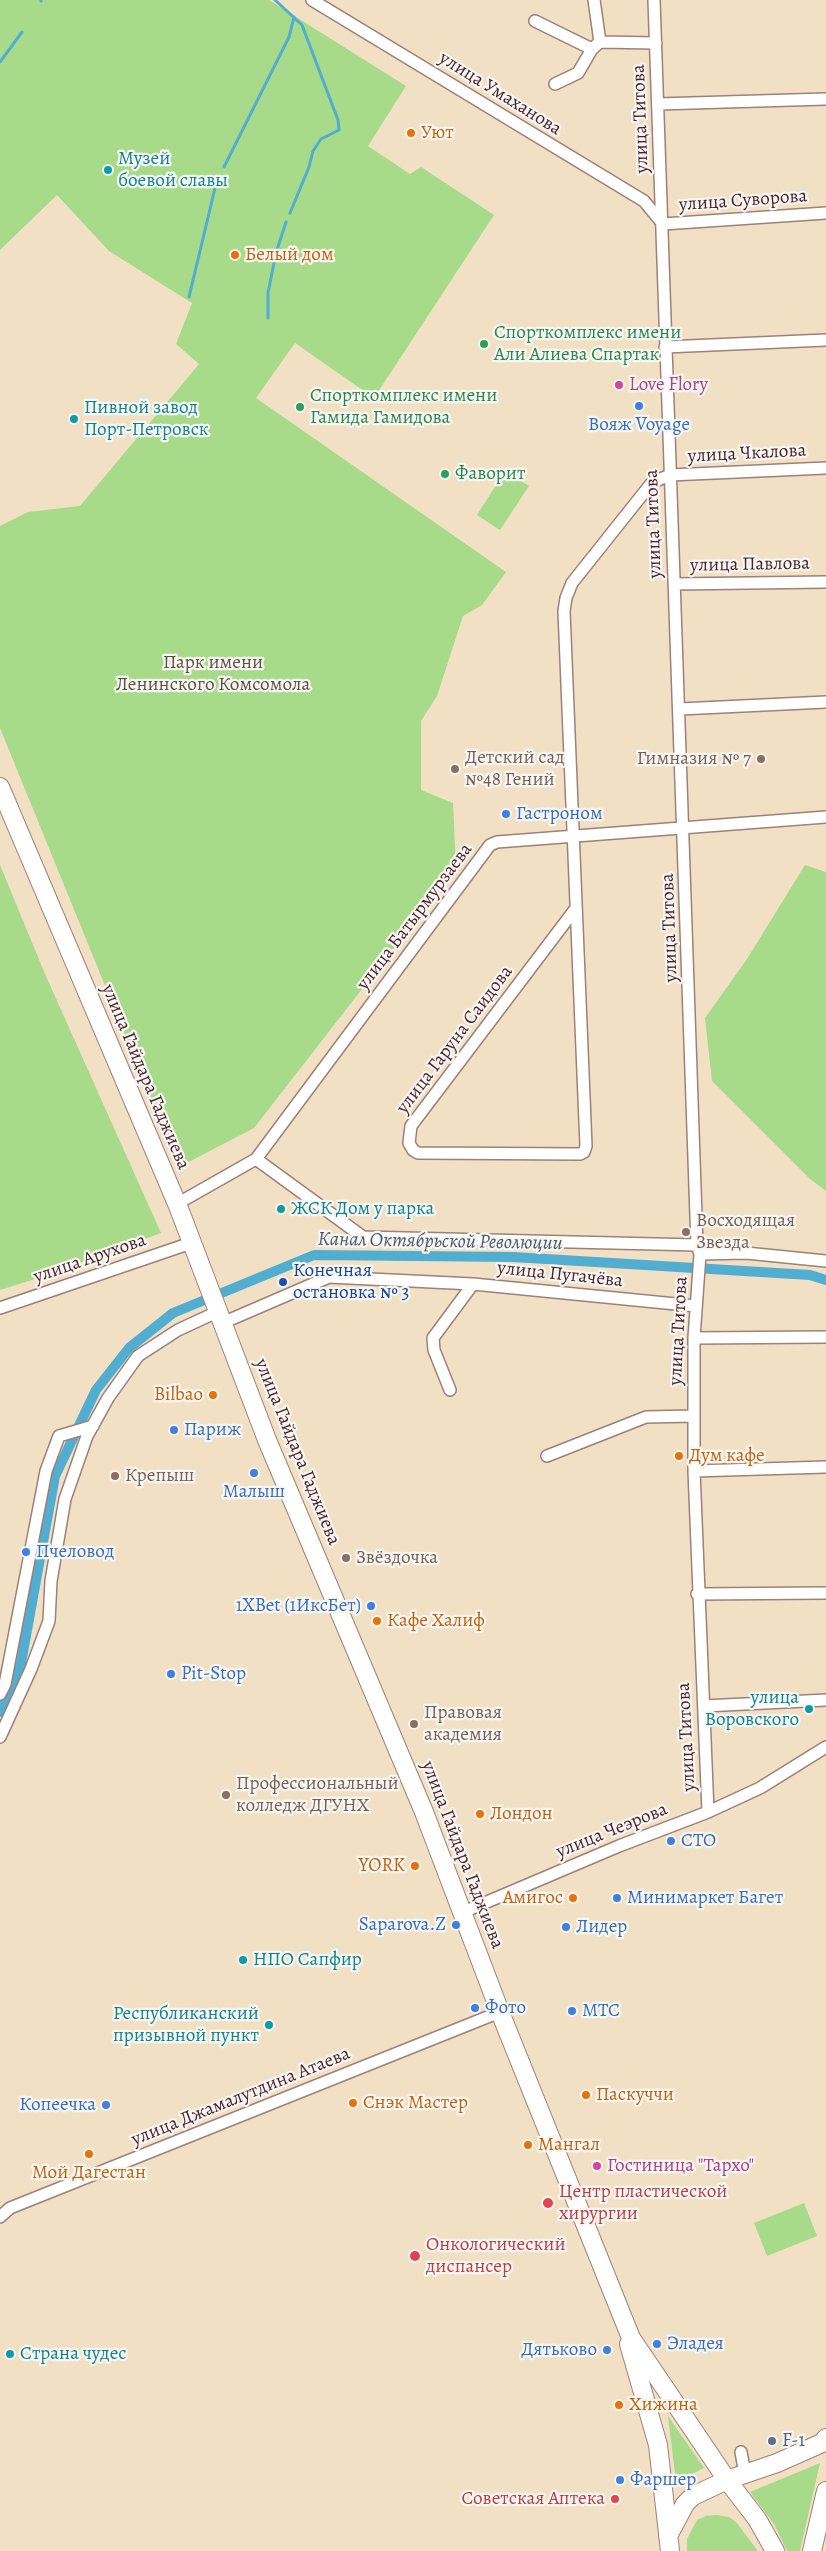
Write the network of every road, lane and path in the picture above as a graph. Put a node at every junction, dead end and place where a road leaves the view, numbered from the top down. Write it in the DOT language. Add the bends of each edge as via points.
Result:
graph roads {
  1 [pos="312,0"];
  2 [pos="594,0"];
  3 [pos="654,0"];
  4 [pos="535,21"];
  5 [pos="656,42"];
  6 [pos="596,46"];
  7 [pos="555,84"];
  8 [pos="826,99"];
  9 [pos="658,104"];
  10 [pos="826,213"];
  11 [pos="663,224"];
  12 [pos="826,340"];
  13 [pos="665,347"];
  14 [pos="826,468"];
  15 [pos="670,475"];
  16 [pos="826,582"];
  17 [pos="674,584"];
  18 [pos="826,702"];
  19 [pos="680,709"];
  20 [pos="0,787"];
  21 [pos="0,792"];
  22 [pos="826,819"];
  23 [pos="684,828"];
  24 [pos="573,838"];
  25 [pos="576,908"];
  26 [pos="256,1160"];
  27 [pos="176,1205"];
  28 [pos="190,1243"];
  29 [pos="699,1249"];
  30 [pos="826,1261"];
  31 [pos="473,1284"];
  32 [pos="696,1306"];
  33 [pos="0,1308"];
  34 [pos="219,1318"];
  35 [pos="826,1336"];
  36 [pos="694,1338"];
  37 [pos="450,1390"];
  38 [pos="694,1416"];
  39 [pos="92,1426"];
  40 [pos="547,1456"];
  41 [pos="826,1468"];
  42 [pos="694,1470"];
  43 [pos="826,1593"];
  44 [pos="697,1594"];
  45 [pos="0,1694"];
  46 [pos="826,1700"];
  47 [pos="704,1706"];
  48 [pos="0,1737"];
  49 [pos="826,1747"];
  50 [pos="708,1812"];
  51 [pos="462,1913"];
  52 [pos="499,2013"];
  53 [pos="0,2217"];
  54 [pos="826,2438"];
  55 [pos="741,2452"];
  56 [pos="745,2474"];
  57 [pos="728,2480"];
  58 [pos="826,2491"];
  59 [pos="822,2529"];
  60 [pos="668,2546"];
  61 [pos="775,2551"];
  62 [pos="812,2551"];
  1 -- 11 [label="street, улица Умаханова" via="644,201"];
  2 -- 6 [label="street"];
  3 -- 5 [label="street, улица Титова"];
  4 -- 6 [label="street"];
  5 -- 6 [label="street, улица Титова"];
  5 -- 9 [label="street, улица Титова"];
  6 -- 7 [label="street" via="578,73"];
  8 -- 9 [label="street"];
  9 -- 11 [label="street, улица Титова"];
  10 -- 11 [label="street, улица Суворова"];
  11 -- 13 [label="street, улица Титова"];
  12 -- 13 [label="street"];
  13 -- 15 [label="street, улица Титова"];
  14 -- 15 [label="street, улица Чкалова"];
  15 -- 17 [label="street, улица Титова"];
  15 -- 24 [label="street, улица Гаруна Саидова" via="650,485 572,584 566,598"];
  16 -- 17 [label="street, улица Павлова"];
  17 -- 19 [label="street, улица Титова"];
  18 -- 19 [label="street"];
  19 -- 23 [label="street, улица Титова"];
  20 -- 27 [label="main road, улица Гайдара Гаджиева"];
  21 -- 27 [label="main road, улица Гайдара Гаджиева"];
  22 -- 23 [label="street, улица Батырмурзаева"];
  23 -- 24 [label="street, улица Батырмурзаева"];
  23 -- 29 [label="street, улица Титова"];
  24 -- 25 [label="street, улица Гаруна Саидова"];
  24 -- 26 [label="street, улица Батырмурзаева" via="497,842 490,846"];
  25 -- 25 [label="street, улица Гаруна Саидова" via="584,1152 418,1153 412,1150 409,1143 411,1126"];
  26 -- 27 [label="street, улица Батырмурзаева"];
  26 -- 29 [label="street" via="363,1238"];
  27 -- 28 [label="main road, улица Гайдара Гаджиева"];
  28 -- 33 [label="street, улица Арухова"];
  28 -- 34 [label="main road, улица Гайдара Гаджиева"];
  29 -- 30 [label="street"];
  29 -- 32 [label="street, улица Титова"];
  31 -- 32 [label="street, улица Пугачёва"];
  31 -- 34 [label="street, улица Пугачёва" via="329,1277"];
  31 -- 37 [label="street" via="433,1338 434,1350"];
  32 -- 36 [label="street, улица Титова"];
  34 -- 39 [label="street, улица Пугачёва" via="178,1330 138,1356"];
  34 -- 51 [label="main road, улица Гайдара Гаджиева" via="267,1440 375,1692"];
  35 -- 36 [label="street"];
  36 -- 38 [label="street, улица Титова"];
  38 -- 40 [label="street" via="646,1417"];
  38 -- 42 [label="street, улица Титова"];
  39 -- 45 [label="street" via="59,1436 46,1471 5,1684"];
  39 -- 48 [label="street, улица Пугачёва" via="65,1499 51,1581 49,1621"];
  41 -- 42 [label="street"];
  42 -- 44 [label="street, улица Титова"];
  43 -- 44 [label="street"];
  44 -- 47 [label="street, улица Титова"];
  46 -- 47 [label="street"];
  47 -- 50 [label="street, улица Титова"];
  49 -- 50 [label="street, улица Чеэрова" via="760,1788"];
  50 -- 51 [label="street, улица Чеэрова"];
  51 -- 52 [label="main road, улица Гайдара Гаджиева"];
  52 -- 53 [label="street, улица Джамалутдина Атаева" via="10,2208"];
  52 -- 57 [label="main road, улица Гайдара Гаджиева" via="631,2338"];
  52 -- 60 [label="main road, улица Гайдара Гаджиева" via="628,2340 658,2445"];
  54 -- 56 [label="main road" via="822,2443"];
  55 -- 56 [label="street"];
  56 -- 57 [label="main road"];
  57 -- 60 [label="main road" via="693,2496 685,2504"];
  57 -- 61 [label="main road, улица Гайдара Гаджиева" via="757,2519"];
  58 -- 59 [label="main road"];
  59 -- 62 [label="main road"];
}
